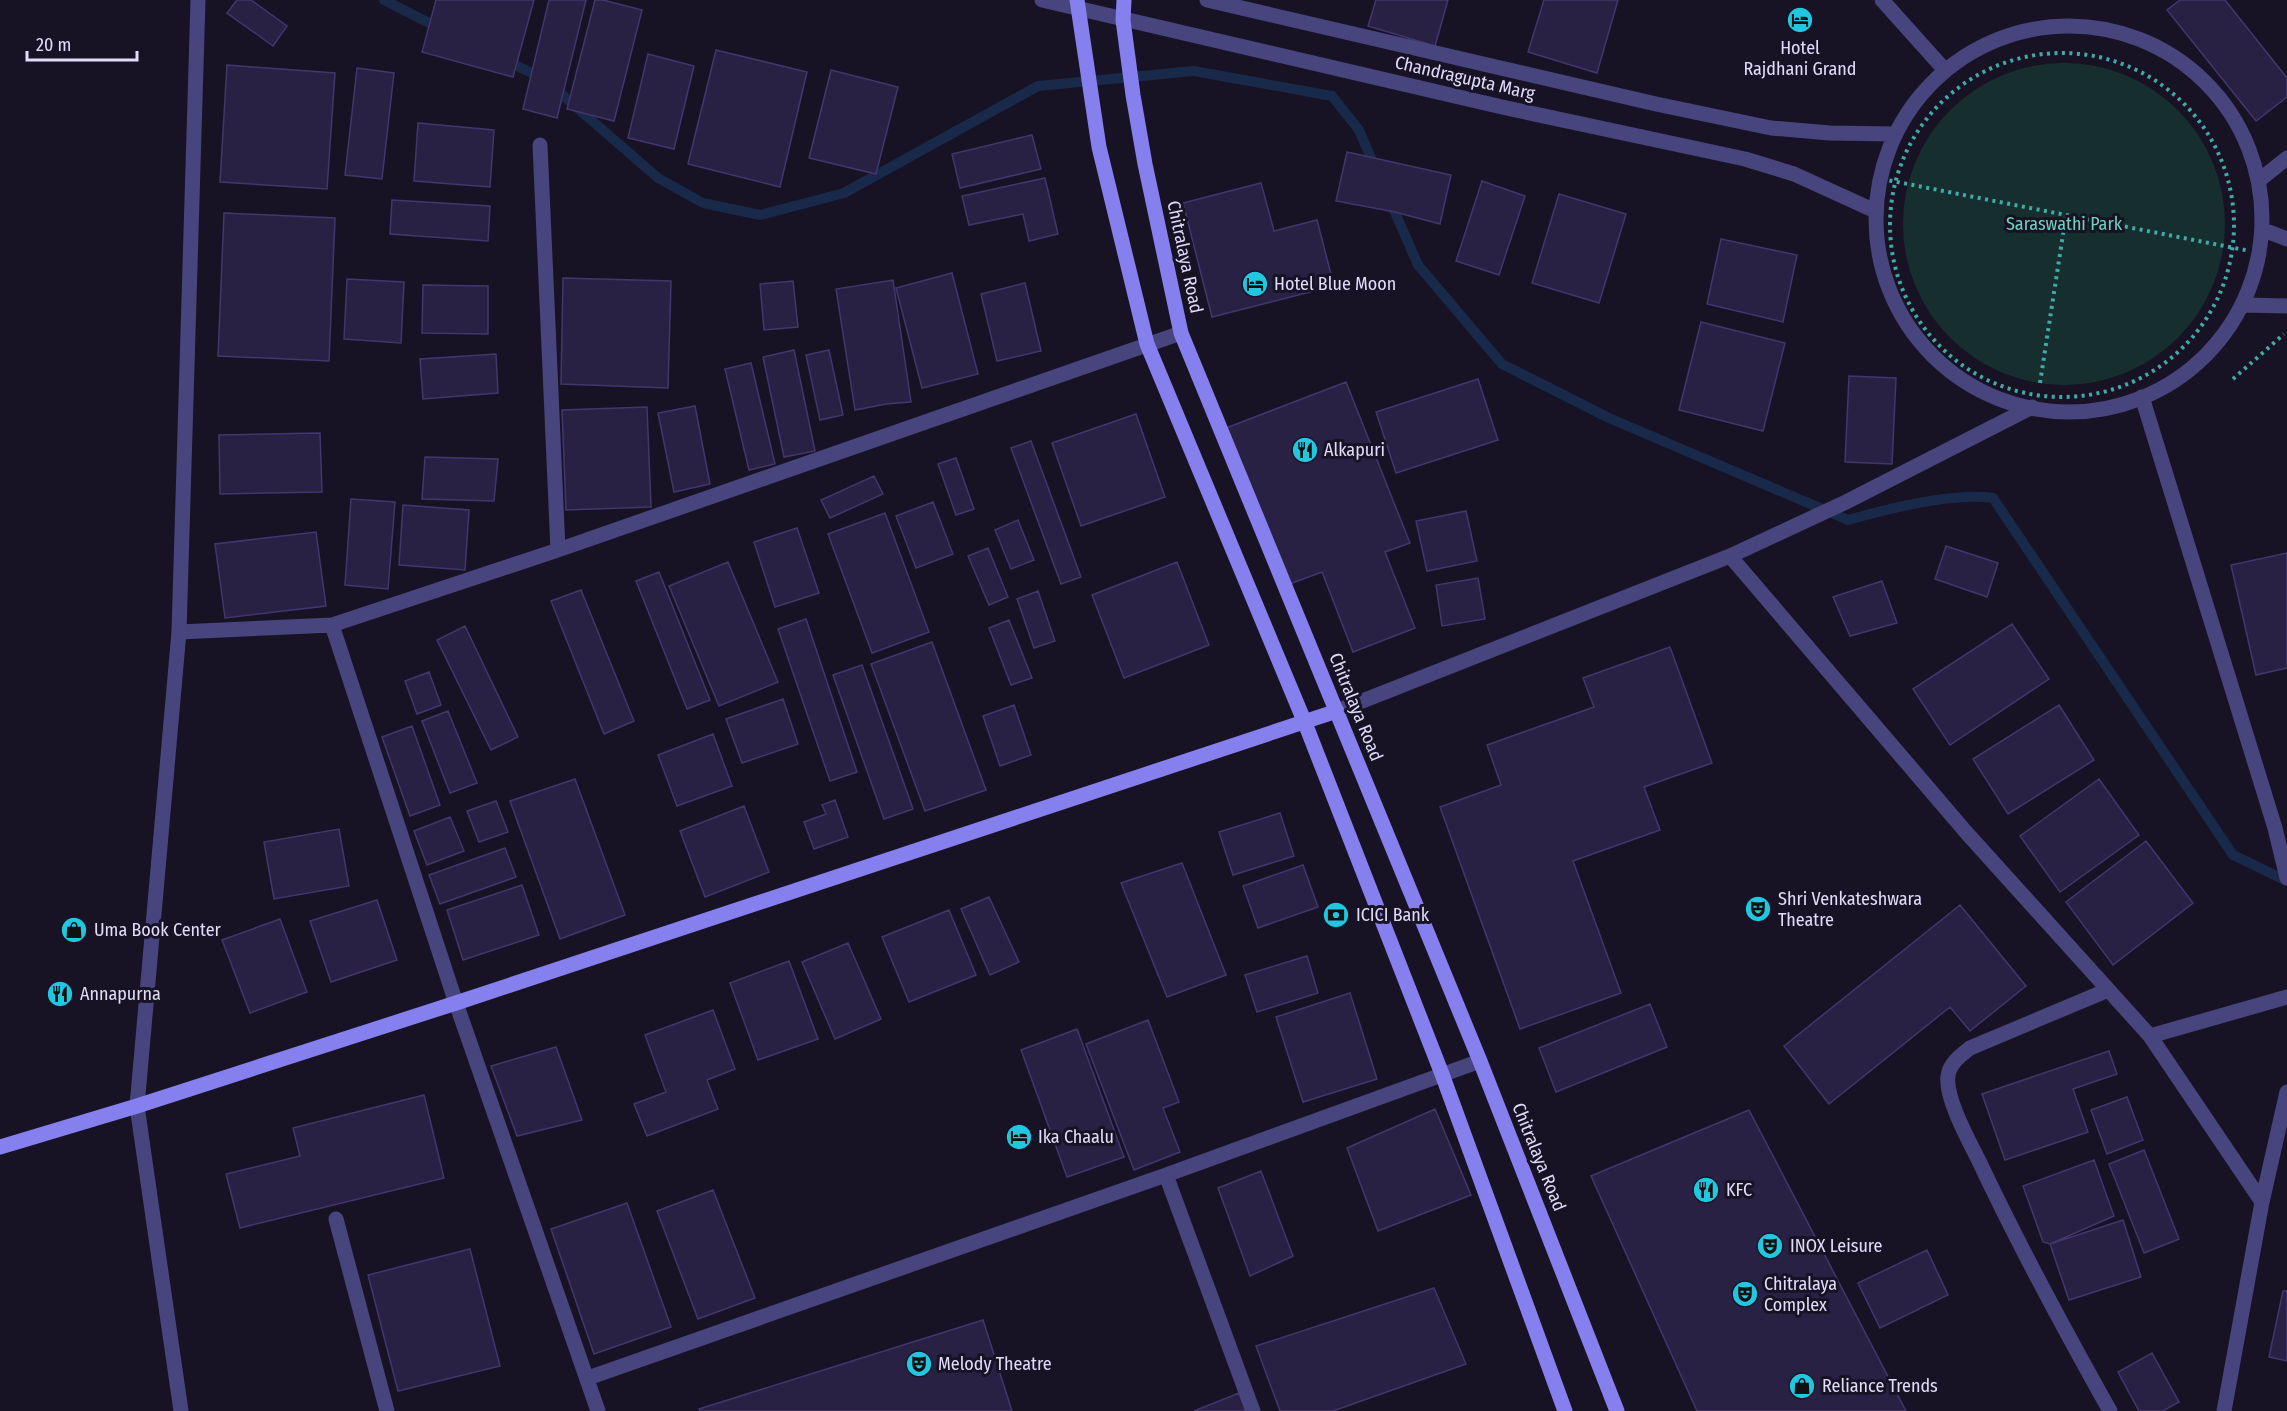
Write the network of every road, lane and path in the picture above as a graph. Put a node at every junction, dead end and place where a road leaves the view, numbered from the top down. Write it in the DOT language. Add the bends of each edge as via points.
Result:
graph roads {
  1 [pos="198,0"];
  2 [pos="1042,0"];
  3 [pos="1124,0"];
  4 [pos="1207,0"];
  5 [pos="1882,0"];
  6 [pos="1077,4"];
  7 [pos="1123,20"];
  8 [pos="1942,68"];
  9 [pos="1894,134"];
  10 [pos="540,145"];
  11 [pos="2287,158"];
  12 [pos="2262,178"];
  13 [pos="1889,180"];
  14 [pos="1873,210"];
  15 [pos="2066,215"];
  16 [pos="2269,232"];
  17 [pos="2287,239"];
  18 [pos="2233,247"];
  19 [pos="2262,254"];
  20 [pos="2245,305"];
  21 [pos="2287,306"];
  22 [pos="2287,332"];
  23 [pos="1181,333"];
  24 [pos="1147,344"];
  25 [pos="2233,379"];
  26 [pos="2142,398"];
  27 [pos="2035,402"];
  28 [pos="558,550"];
  29 [pos="1730,556"];
  30 [pos="332,625"];
  31 [pos="179,632"];
  32 [pos="1337,711"];
  33 [pos="1305,723"];
  34 [pos="2287,878"];
  35 [pos="2108,990"];
  36 [pos="2287,997"];
  37 [pos="456,1003"];
  38 [pos="2150,1036"];
  39 [pos="1480,1061"];
  40 [pos="1442,1074"];
  41 [pos="2287,1092"];
  42 [pos="137,1107"];
  43 [pos="0,1147"];
  44 [pos="1166,1175"];
  45 [pos="2262,1202"];
  46 [pos="336,1219"];
  47 [pos="588,1378"];
  48 [pos="181,1411"];
  49 [pos="387,1411"];
  50 [pos="598,1411"];
  51 [pos="1253,1411"];
  52 [pos="1565,1411"];
  53 [pos="1617,1411"];
  54 [pos="2110,1411"];
  55 [pos="2224,1411"];
  1 -- 31 [label="street"];
  2 -- 6 [label="street, Chandragupta Marg"];
  3 -- 7 [label="main road, Chitralaya Road"];
  4 -- 9 [label="street, Chandragupta Marg" via="1771,128"];
  5 -- 8 [label="street"];
  6 -- 7 [label="street, Chandragupta Marg"];
  6 -- 24 [label="main road" via="1099,147"];
  7 -- 14 [label="street, Chandragupta Marg" via="1745,159 1794,174"];
  7 -- 23 [label="main road, Chitralaya Road" via="1145,164"];
  8 -- 9 [label="street"];
  8 -- 12 [label="street" via="1989,43 2045,26 2094,30 2151,47 2201,79 2239,124"];
  9 -- 13 [label="street"];
  10 -- 28 [label="street"];
  11 -- 12 [label="street"];
  12 -- 16 [label="street"];
  13 -- 14 [label="street"];
  13 -- 15 [label="path"];
  13 -- 18 [label="path" via="1933,109 1973,75 2022,56 2074,52 2125,64 2173,93 2209,135 2230,187"];
  13 -- 27 [label="path" via="1891,254 1908,304 1939,347 1984,379"];
  14 -- 27 [label="street" via="1891,307 1930,357 1975,390"];
  15 -- 18 [label="path"];
  15 -- 27 [label="path"];
  16 -- 17 [label="street"];
  16 -- 19 [label="street"];
  18 -- 19 [label="path"];
  18 -- 27 [label="path" via="2220,296 2189,343 2145,376 2093,396"];
  19 -- 20 [label="street"];
  20 -- 21 [label="street"];
  20 -- 26 [label="street" via="2224,339 2189,372"];
  22 -- 25 [label="path"];
  23 -- 24 [label="street"];
  23 -- 32 [label="main road, Chitralaya Road"];
  24 -- 28 [label="street"];
  24 -- 33 [label="main road"];
  26 -- 27 [label="street" via="2088,406"];
  26 -- 34 [label="street"];
  27 -- 29 [label="street" via="1846,502"];
  28 -- 30 [label="street"];
  29 -- 32 [label="street"];
  29 -- 35 [label="street" via="1965,831"];
  30 -- 31 [label="street"];
  30 -- 37 [label="street"];
  31 -- 42 [label="street"];
  32 -- 33 [label="main road"];
  32 -- 39 [label="main road, Chitralaya Road"];
  33 -- 37 [label="main road"];
  33 -- 40 [label="main road"];
  35 -- 38 [label="street"];
  35 -- 54 [label="street" via="1970,1048 1955,1060 1947,1075 1960,1122 2015,1238"];
  36 -- 38 [label="street"];
  37 -- 42 [label="main road"];
  37 -- 47 [label="street"];
  38 -- 45 [label="street"];
  39 -- 40 [label="street"];
  39 -- 53 [label="main road, Chitralaya Road"];
  40 -- 44 [label="street"];
  40 -- 52 [label="main road"];
  41 -- 45 [label="street"];
  42 -- 43 [label="main road"];
  42 -- 48 [label="street"];
  44 -- 47 [label="street"];
  44 -- 51 [label="street"];
  45 -- 55 [label="street"];
  46 -- 49 [label="street"];
  47 -- 50 [label="street"];
}
